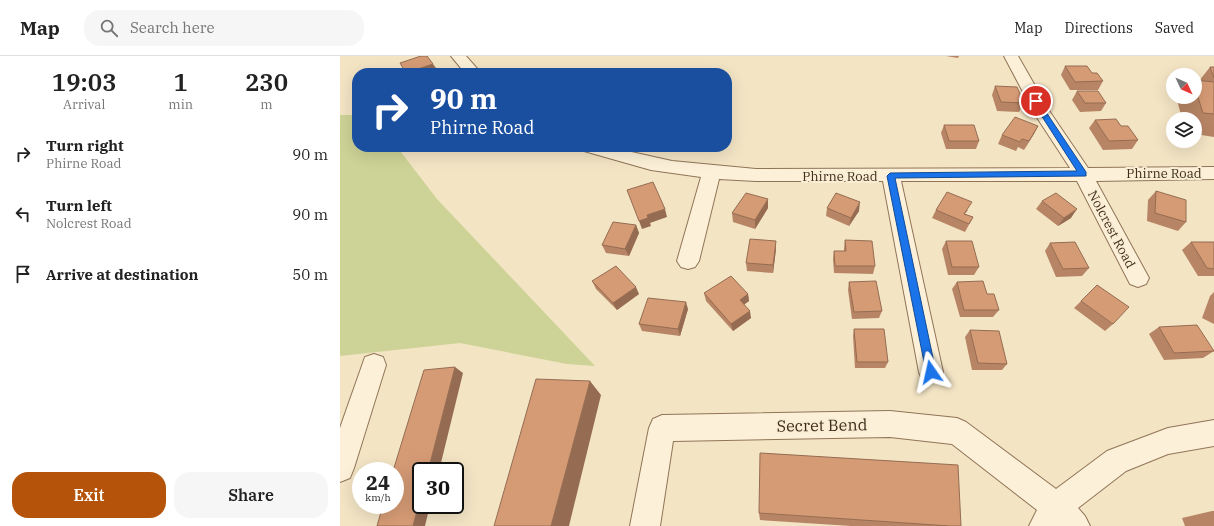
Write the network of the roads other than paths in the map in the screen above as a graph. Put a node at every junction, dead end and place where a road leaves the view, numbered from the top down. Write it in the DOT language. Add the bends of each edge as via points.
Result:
graph roads {
  1 [pos="458,56"];
  2 [pos="1011,56"];
  3 [pos="469,68"];
  4 [pos="605,152"];
  5 [pos="711,173"];
  6 [pos="1214,173"];
  7 [pos="1083,174"];
  8 [pos="890,176"];
  9 [pos="688,261"];
  10 [pos="1138,278"];
  11 [pos="374,365"];
  12 [pos="931,372"];
  13 [pos="1214,433"];
  14 [pos="340,468"];
  15 [pos="1058,520"];
  16 [pos="645,526"];
  1 -- 3 [label="street"];
  2 -- 7 [label="street, Nolcrest Road" via="1042,113"];
  4 -- 5 [label="street, Phirne Road" via="680,169"];
  5 -- 8 [label="street, Phirne Road"];
  5 -- 9 [label="street"];
  6 -- 7 [label="street, Phirne Road"];
  7 -- 8 [label="street, Phirne Road"];
  7 -- 10 [label="street, Nolcrest Road"];
  8 -- 12 [label="street"];
  11 -- 14 [label="street"];
  13 -- 15 [label="street" via="1168,441 1117,462"];
  15 -- 16 [label="street, Secret Bend" via="957,431 890,424 662,428"];
}
